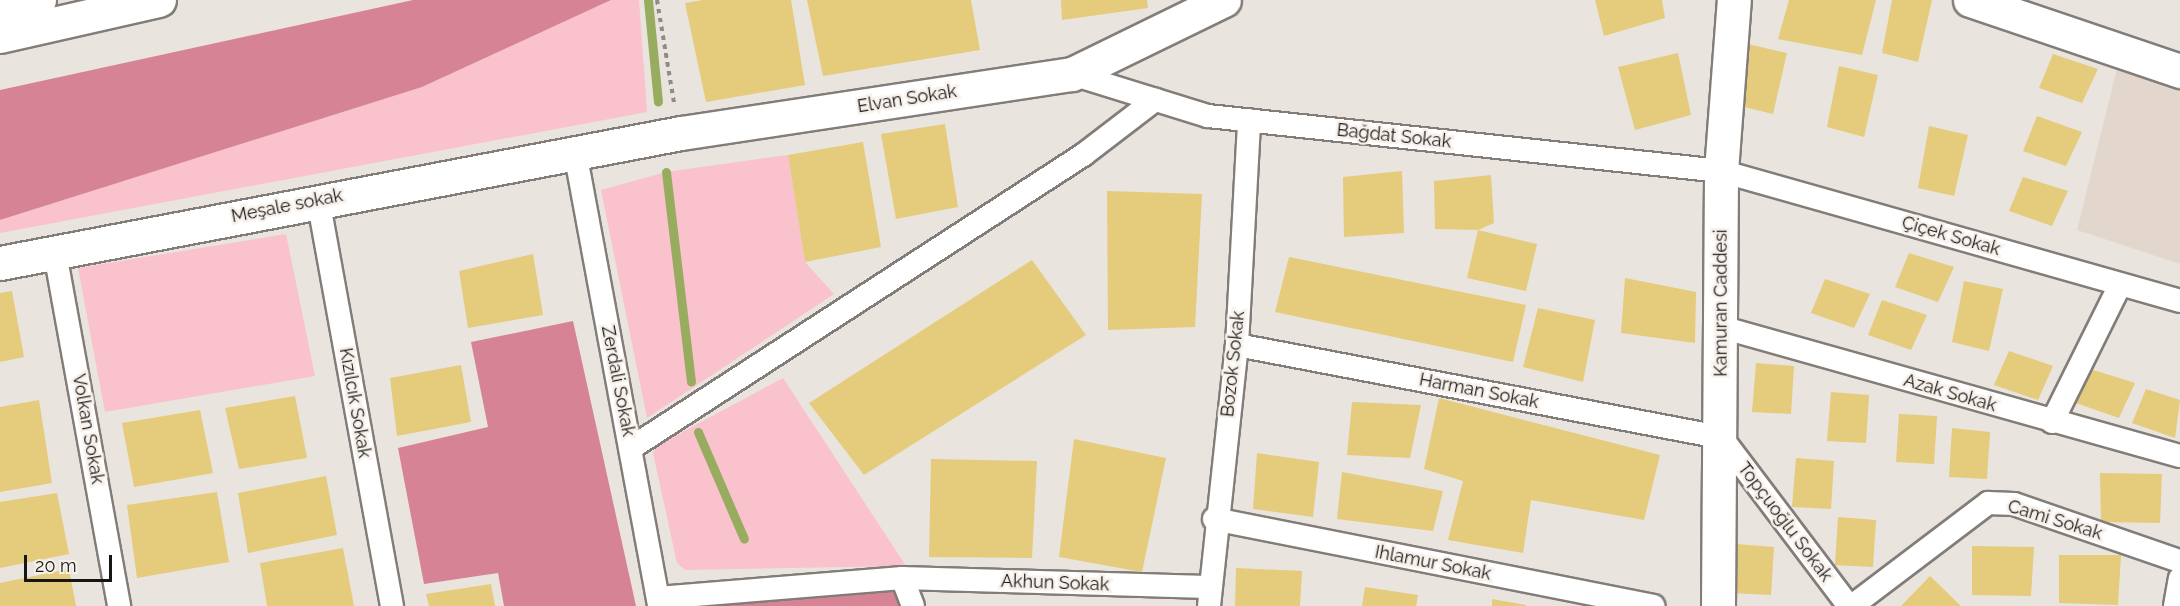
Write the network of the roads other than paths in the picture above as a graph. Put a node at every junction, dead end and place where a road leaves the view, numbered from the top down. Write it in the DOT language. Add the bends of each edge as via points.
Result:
graph roads {
  1 [pos="39,0"];
  2 [pos="159,0"];
  3 [pos="1224,0"];
  4 [pos="1734,0"];
  5 [pos="1970,0"];
  6 [pos="0,9"];
  7 [pos="0,36"];
  8 [pos="2180,71"];
  9 [pos="1072,74"];
  10 [pos="1155,100"];
  11 [pos="1249,120"];
  12 [pos="576,157"];
  13 [pos="1721,171"];
  14 [pos="318,199"];
  15 [pos="55,253"];
  16 [pos="0,263"];
  17 [pos="2120,285"];
  18 [pos="2180,301"];
  19 [pos="1721,327"];
  20 [pos="1237,345"];
  21 [pos="2052,422"];
  22 [pos="1720,437"];
  23 [pos="631,448"];
  24 [pos="2180,456"];
  25 [pos="1214,519"];
  26 [pos="2180,561"];
  27 [pos="902,578"];
  28 [pos="2180,578"];
  29 [pos="1208,597"];
  30 [pos="658,602"];
  31 [pos="119,606"];
  32 [pos="392,606"];
  33 [pos="913,606"];
  34 [pos="1653,606"];
  35 [pos="1718,606"];
  36 [pos="1851,606"];
  37 [pos="2175,606"];
  1 -- 6 [label="main road"];
  2 -- 7 [label="main road"];
  3 -- 9 [label="main road, Elvan Sokak"];
  4 -- 13 [label="main road, Kamuran Caddesi"];
  5 -- 8 [label="main road"];
  9 -- 10 [label="street, Bağdat Sokak"];
  9 -- 12 [label="main road, Elvan Sokak" via="681,133"];
  10 -- 11 [label="street, Bağdat Sokak" via="1208,116"];
  10 -- 23 [label="street" via="1083,155"];
  11 -- 13 [label="street, Bağdat Sokak"];
  11 -- 20 [label="street, Bozok Sokak"];
  12 -- 14 [label="main road, Meşale sokak"];
  12 -- 23 [label="street, Zerdali Sokak"];
  13 -- 17 [label="street, Çiçek Sokak"];
  13 -- 19 [label="main road, Kamuran Caddesi"];
  14 -- 15 [label="main road, Meşale sokak"];
  14 -- 32 [label="street, Kızılcık Sokak"];
  15 -- 16 [label="main road, Meşale sokak"];
  15 -- 31 [label="street, Volkan Sokak"];
  17 -- 18 [label="street, Çiçek Sokak"];
  17 -- 21 [label="street"];
  19 -- 21 [label="street, Azak Sokak"];
  19 -- 22 [label="main road, Kamuran Caddesi"];
  20 -- 22 [label="street, Harman Sokak"];
  20 -- 25 [label="street, Bozok Sokak"];
  21 -- 24 [label="street, Azak Sokak"];
  22 -- 35 [label="main road, Kamuran Caddesi"];
  22 -- 36 [label="street, Topçuoğlu Sokak"];
  23 -- 30 [label="street, Zerdali Sokak"];
  25 -- 29 [label="street, Bozok Sokak"];
  25 -- 34 [label="street, Ihlamur Sokak"];
  26 -- 36 [label="street, Cami Sokak" via="2014,504 1988,503"];
  27 -- 29 [label="street, Akhun Sokak"];
  27 -- 30 [label="street, Akhun Sokak"];
  27 -- 33 [label="street"];
  28 -- 37 [label="street"];
}
